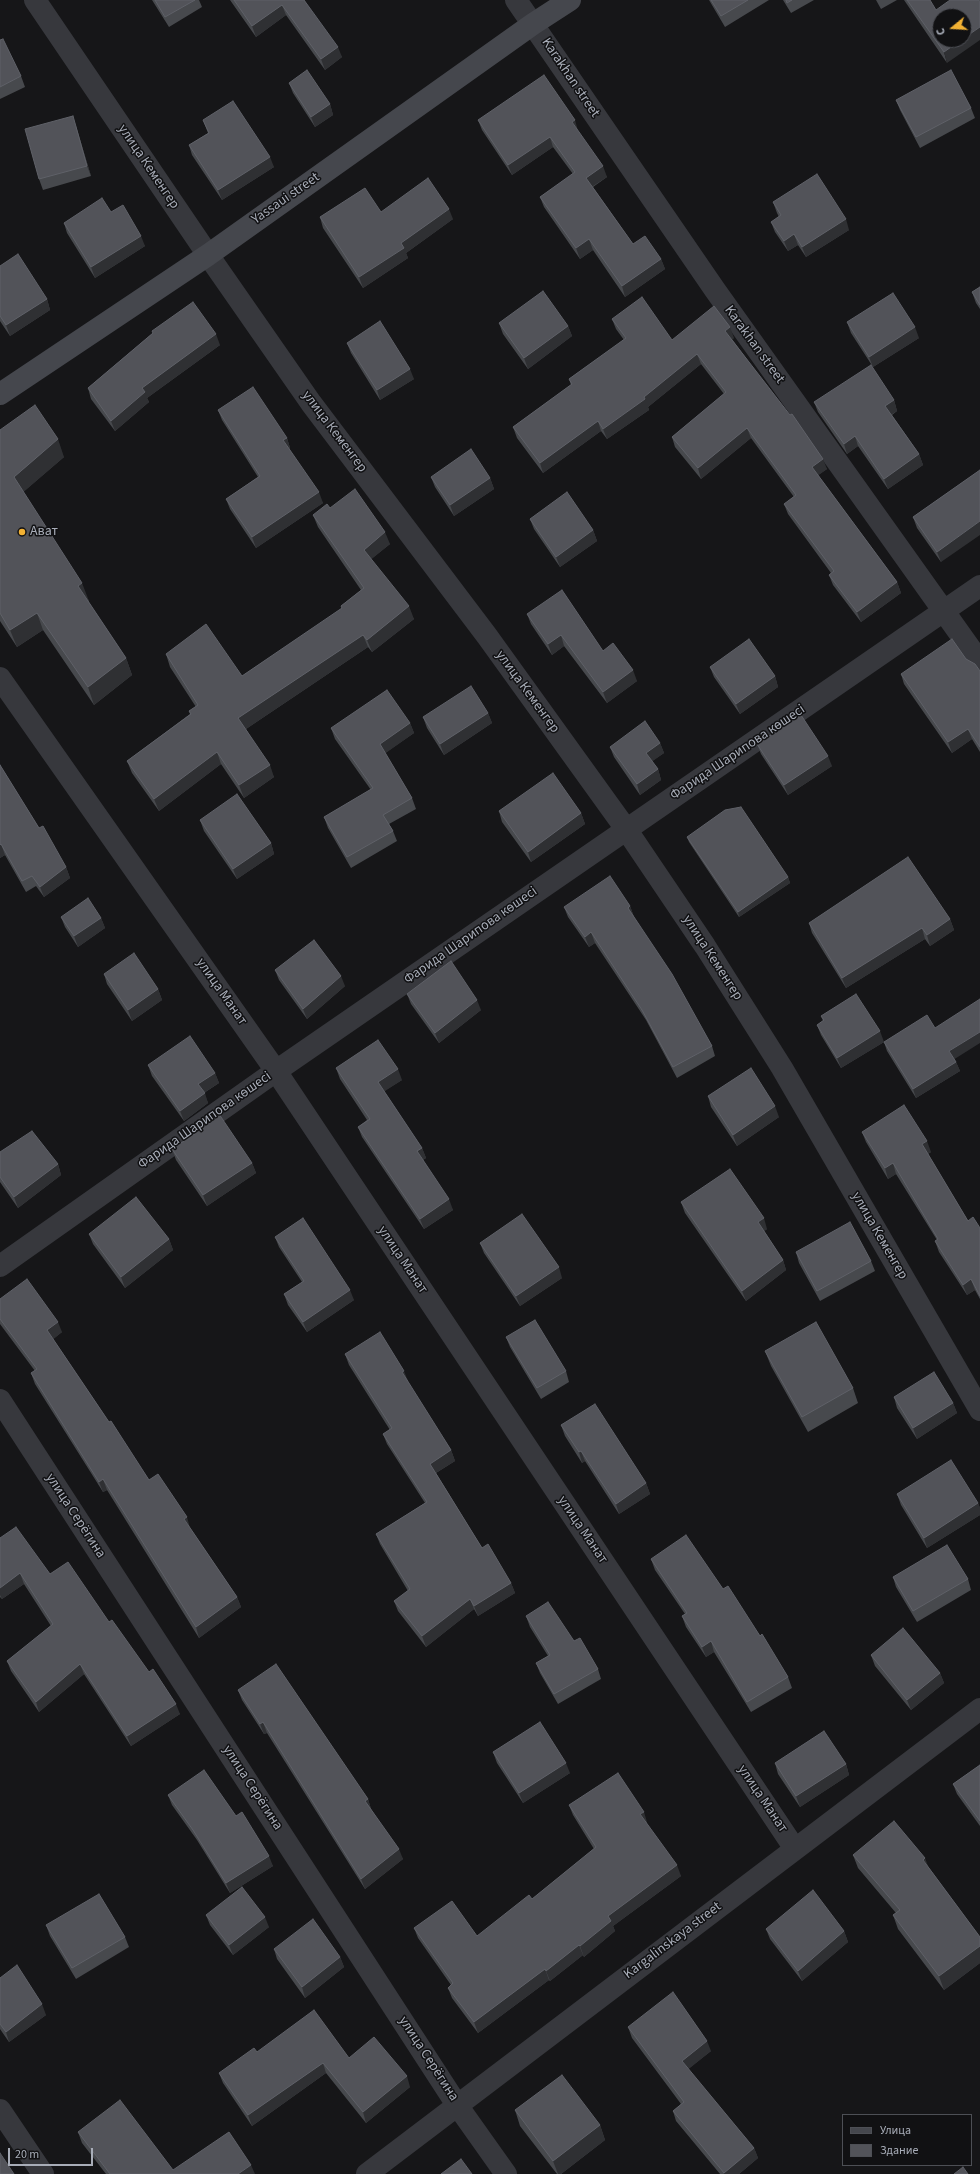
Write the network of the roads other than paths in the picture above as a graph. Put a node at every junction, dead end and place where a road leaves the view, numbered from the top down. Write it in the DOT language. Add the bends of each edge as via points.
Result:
graph roads {
  1 [pos="35,0"];
  2 [pos="516,0"];
  3 [pos="570,0"];
  4 [pos="533,24"];
  5 [pos="208,255"];
  6 [pos="0,394"];
  7 [pos="980,586"];
  8 [pos="945,611"];
  9 [pos="980,662"];
  10 [pos="0,678"];
  11 [pos="626,829"];
  12 [pos="276,1071"];
  13 [pos="0,1266"];
  14 [pos="0,1400"];
  15 [pos="980,1410"];
  16 [pos="980,1709"];
  17 [pos="795,1849"];
  18 [pos="457,2104"];
  19 [pos="0,2110"];
  20 [pos="43,2174"];
  21 [pos="367,2174"];
  22 [pos="506,2174"];
  1 -- 5 [label="street, улица Кеменгер"];
  2 -- 4 [label="street, Karakhan street"];
  3 -- 4 [label="main road, Yassaui street"];
  4 -- 5 [label="main road, Yassaui street"];
  4 -- 8 [label="street, Karakhan street" via="715,290"];
  5 -- 6 [label="main road, Yassaui street"];
  5 -- 11 [label="street, улица Кеменгер" via="312,403 487,636"];
  7 -- 8 [label="street, Фарида Шарипова көшесі"];
  8 -- 9 [label="street, Karakhan street"];
  8 -- 11 [label="street, Фарида Шарипова көшесі"];
  10 -- 12 [label="street, улица Манат"];
  11 -- 12 [label="street, Фарида Шарипова көшесі"];
  11 -- 15 [label="street, улица Кеменгер" via="705,946 782,1068"];
  12 -- 13 [label="street, Фарида Шарипова көшесі"];
  12 -- 17 [label="street, улица Манат"];
  14 -- 18 [label="street, улица Серёгина"];
  16 -- 17 [label="street, Kargalinskaya street"];
  17 -- 18 [label="street, Kargalinskaya street"];
  18 -- 21 [label="street, Kargalinskaya street"];
  18 -- 22 [label="street, улица Серёгина"];
  19 -- 20 [label="street"];
}
